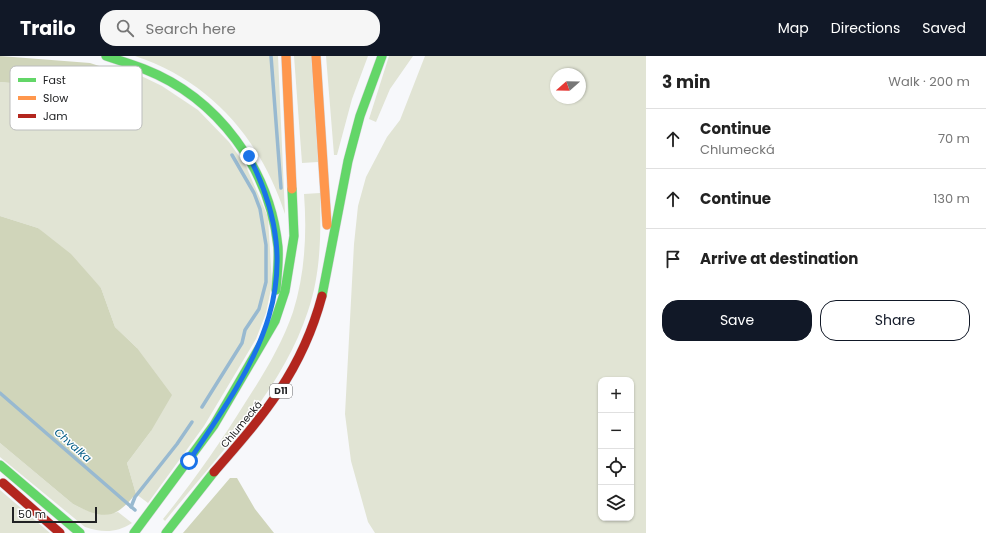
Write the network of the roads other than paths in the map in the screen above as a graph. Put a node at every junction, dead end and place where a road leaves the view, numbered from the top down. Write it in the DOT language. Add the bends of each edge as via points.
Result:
graph roads {
  1 [pos="106,56"];
  2 [pos="286,56"];
  3 [pos="316,56"];
  4 [pos="382,56"];
  5 [pos="135,66"];
  6 [pos="142,68"];
  7 [pos="323,295"];
  8 [pos="251,363"];
  9 [pos="0,465"];
  10 [pos="0,481"];
  11 [pos="60,533"];
  12 [pos="80,533"];
  13 [pos="134,533"];
  14 [pos="166,533"];
  1 -- 5 [label="main road"];
  2 -- 8 [label="main road" via="294,236 287,283 275,321"];
  3 -- 7 [label="main road, D11" via="327,208"];
  4 -- 7 [label="main road" via="353,139"];
  6 -- 8 [label="main road" via="158,74 192,95 231,132 246,151 255,169 274,224 278,270 273,305"];
  7 -- 14 [label="main road, Chlumecká / D11" via="312,327 288,378 272,404"];
  8 -- 13 [label="main road, Chlumecká" via="214,425"];
  9 -- 12 [label="main road"];
  10 -- 11 [label="main road"];
}
